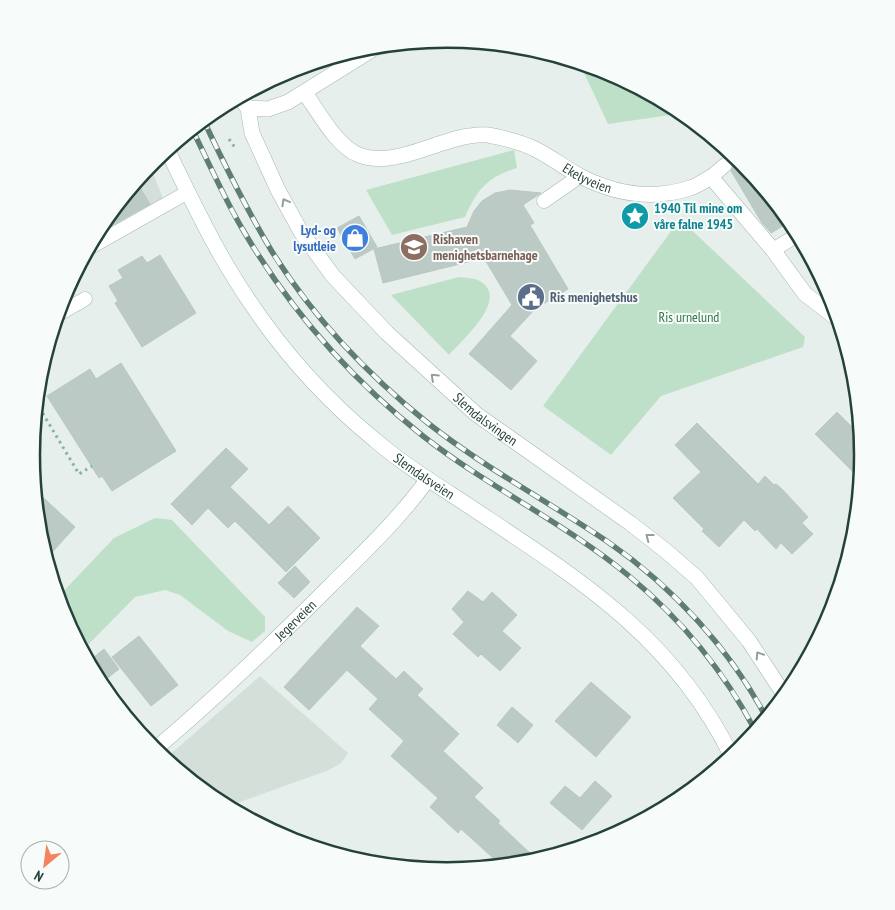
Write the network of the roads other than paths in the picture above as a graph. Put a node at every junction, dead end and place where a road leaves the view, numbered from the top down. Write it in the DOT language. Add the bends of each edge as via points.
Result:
graph roads {
  1 [pos="359,57"];
  2 [pos="305,93"];
  3 [pos="244,102"];
  4 [pos="170,157"];
  5 [pos="725,165"];
  6 [pos="580,176"];
  7 [pos="711,177"];
  8 [pos="188,192"];
  9 [pos="544,201"];
  10 [pos="792,238"];
  11 [pos="102,240"];
  12 [pos="773,250"];
  13 [pos="85,299"];
  14 [pos="67,309"];
  15 [pos="829,312"];
  16 [pos="428,479"];
  17 [pos="781,689"];
  18 [pos="161,744"];
  19 [pos="728,750"];
  1 -- 2 [label="street"];
  2 -- 3 [label="street" via="268,109"];
  2 -- 6 [label="street, Ekelyveien" via="340,142 368,158 391,157 453,138 483,134 534,148"];
  17 -- 3 [label="street, Slemdalsvingen, one-way" via="750,640 697,578 630,523 476,414 387,332 333,276 301,232 278,190 255,140"];
  4 -- 8 [label="street, Slemdalsveien"];
  5 -- 7 [label="lane"];
  6 -- 7 [label="street, Ekelyveien" via="621,192 652,196 691,188"];
  6 -- 9 [label="lane"];
  7 -- 12 [label="street"];
  8 -- 11 [label="lane"];
  8 -- 16 [label="street, Slemdalsveien" via="228,267 297,364 351,420"];
  10 -- 12 [label="lane"];
  12 -- 15 [label="street" via="805,294"];
  13 -- 14 [label="lane"];
  16 -- 18 [label="street, Jegerveien" via="356,560 276,640"];
  16 -- 19 [label="street, Slemdalsveien" via="570,574 636,627 696,696"];
}
